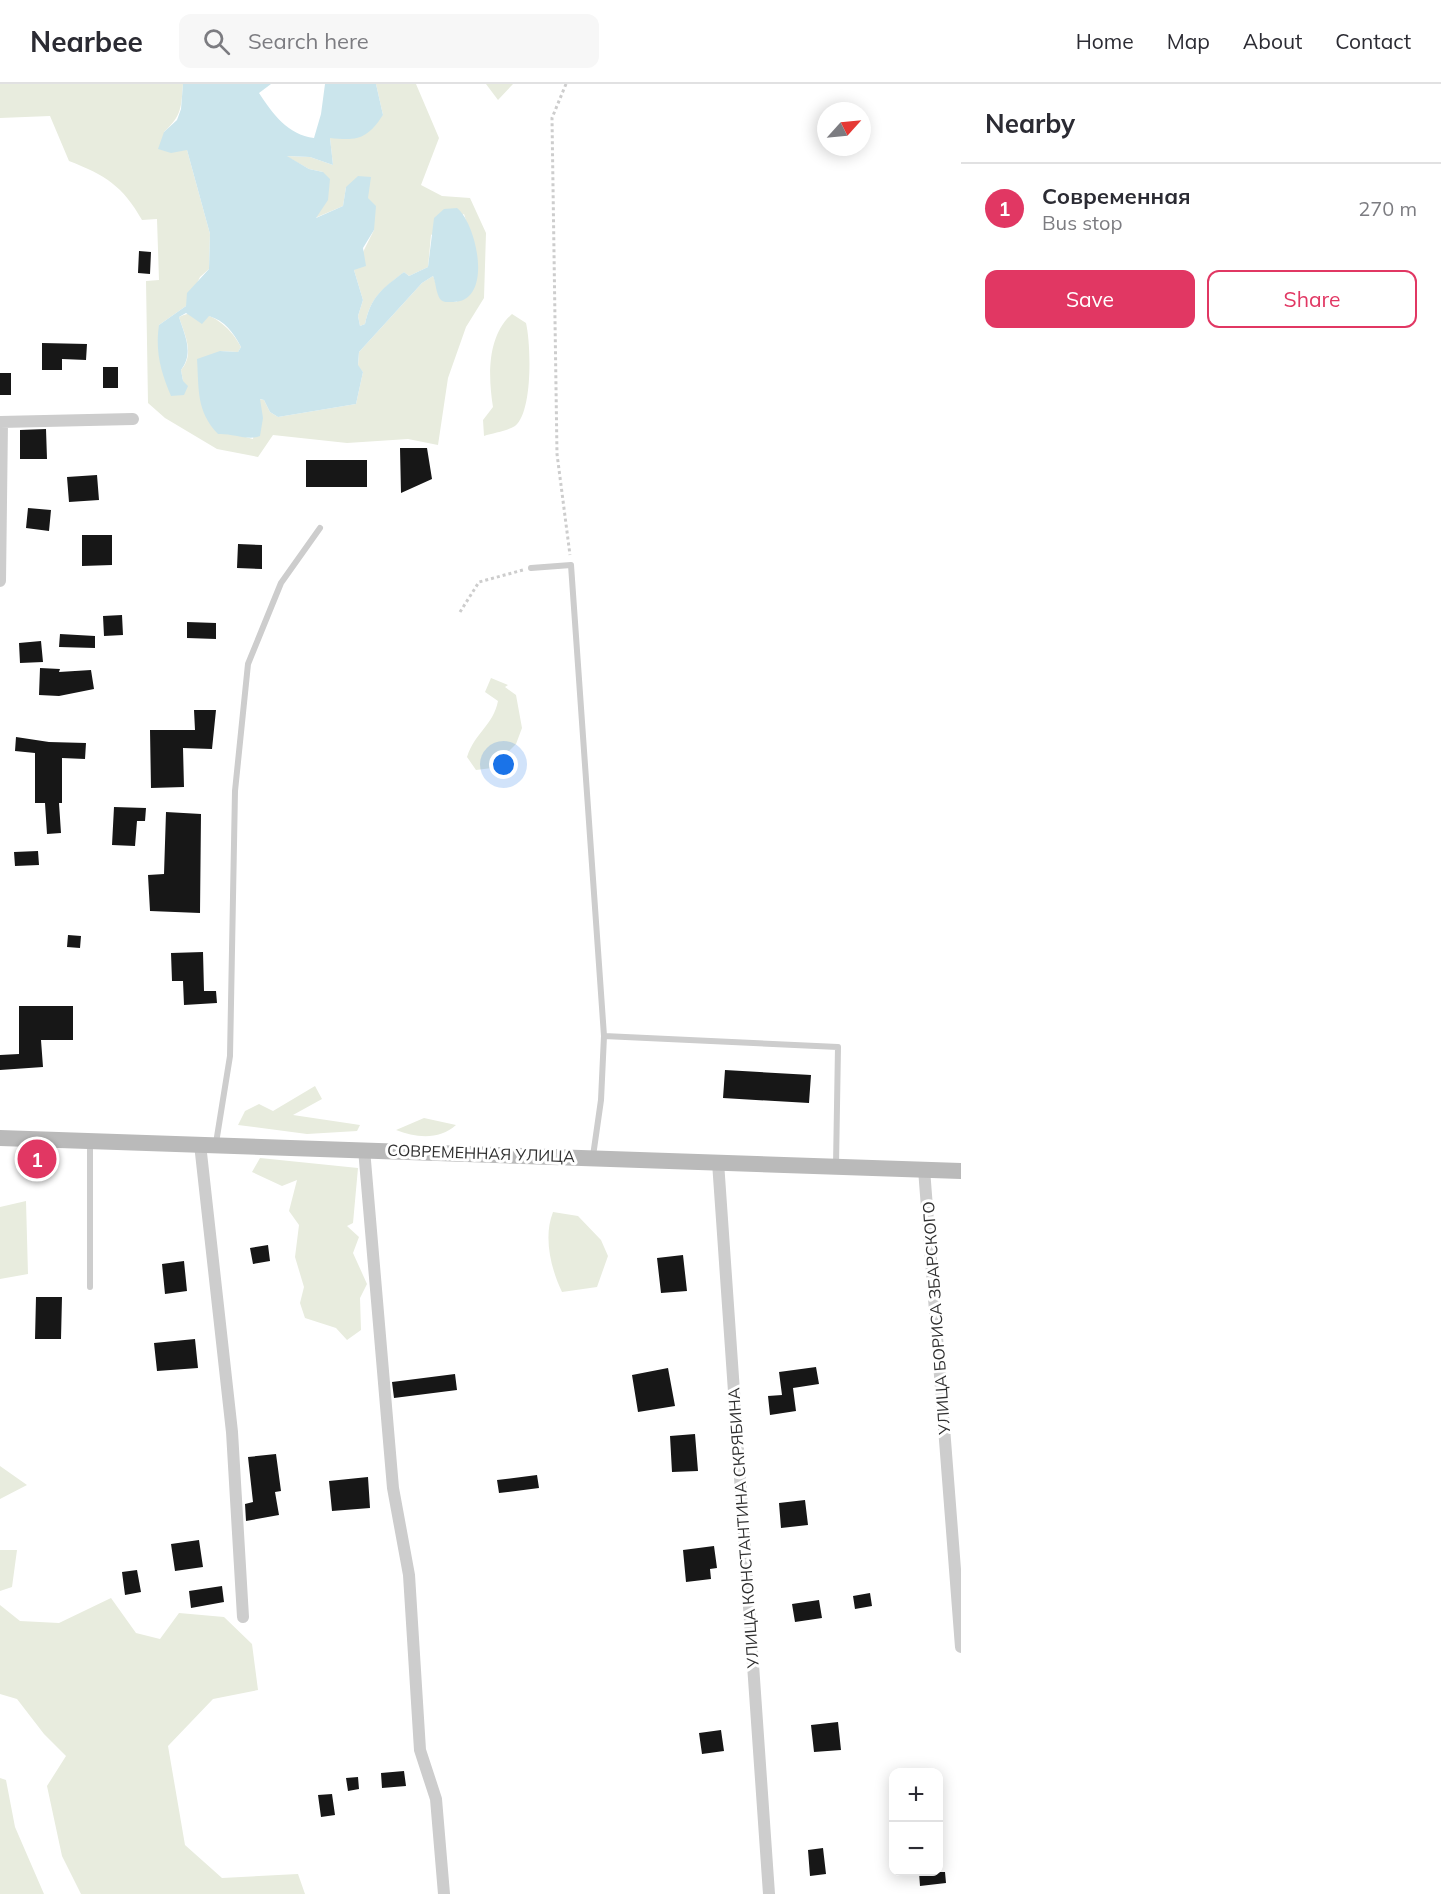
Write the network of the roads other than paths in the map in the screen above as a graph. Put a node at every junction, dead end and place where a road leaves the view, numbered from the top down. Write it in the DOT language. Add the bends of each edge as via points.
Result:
graph roads {
  1 [pos="133,419"];
  2 [pos="1,422"];
  3 [pos="320,528"];
  4 [pos="531,568"];
  5 [pos="0,581"];
  6 [pos="604,1036"];
  7 [pos="0,1138"];
  8 [pos="90,1141"];
  9 [pos="208,1144"];
  10 [pos="364,1149"];
  11 [pos="593,1157"];
  12 [pos="718,1162"];
  13 [pos="837,1166"];
  14 [pos="924,1169"];
  15 [pos="961,1171"];
  16 [pos="90,1287"];
  17 [pos="243,1617"];
  18 [pos="961,1647"];
  19 [pos="444,1894"];
  20 [pos="769,1894"];
  1 -- 2 [label="street"];
  2 -- 5 [label="street"];
  3 -- 9 [label="lane" via="281,583 248,664 235,791 230,1056"];
  4 -- 6 [label="lane" via="572,565"];
  6 -- 11 [label="lane" via="602,1100"];
  6 -- 13 [label="lane" via="838,1047"];
  7 -- 8 [label="street, СОВРЕМЕННАЯ УЛИЦА"];
  8 -- 9 [label="street, СОВРЕМЕННАЯ УЛИЦА"];
  8 -- 16 [label="lane"];
  9 -- 10 [label="street, СОВРЕМЕННАЯ УЛИЦА"];
  9 -- 17 [label="street"];
  10 -- 11 [label="street, СОВРЕМЕННАЯ УЛИЦА"];
  10 -- 19 [label="street" via="393,1488 409,1575 420,1750 436,1799"];
  11 -- 12 [label="street, СОВРЕМЕННАЯ УЛИЦА"];
  12 -- 13 [label="street, СОВРЕМЕННАЯ УЛИЦА"];
  12 -- 20 [label="street, УЛИЦА КОНСТАНТИНА СКРЯБИНА"];
  13 -- 14 [label="street, СОВРЕМЕННАЯ УЛИЦА"];
  14 -- 15 [label="street, СОВРЕМЕННАЯ УЛИЦА"];
  14 -- 18 [label="street, УЛИЦА БОРИСА ЗБАРСКОГО"];
}
